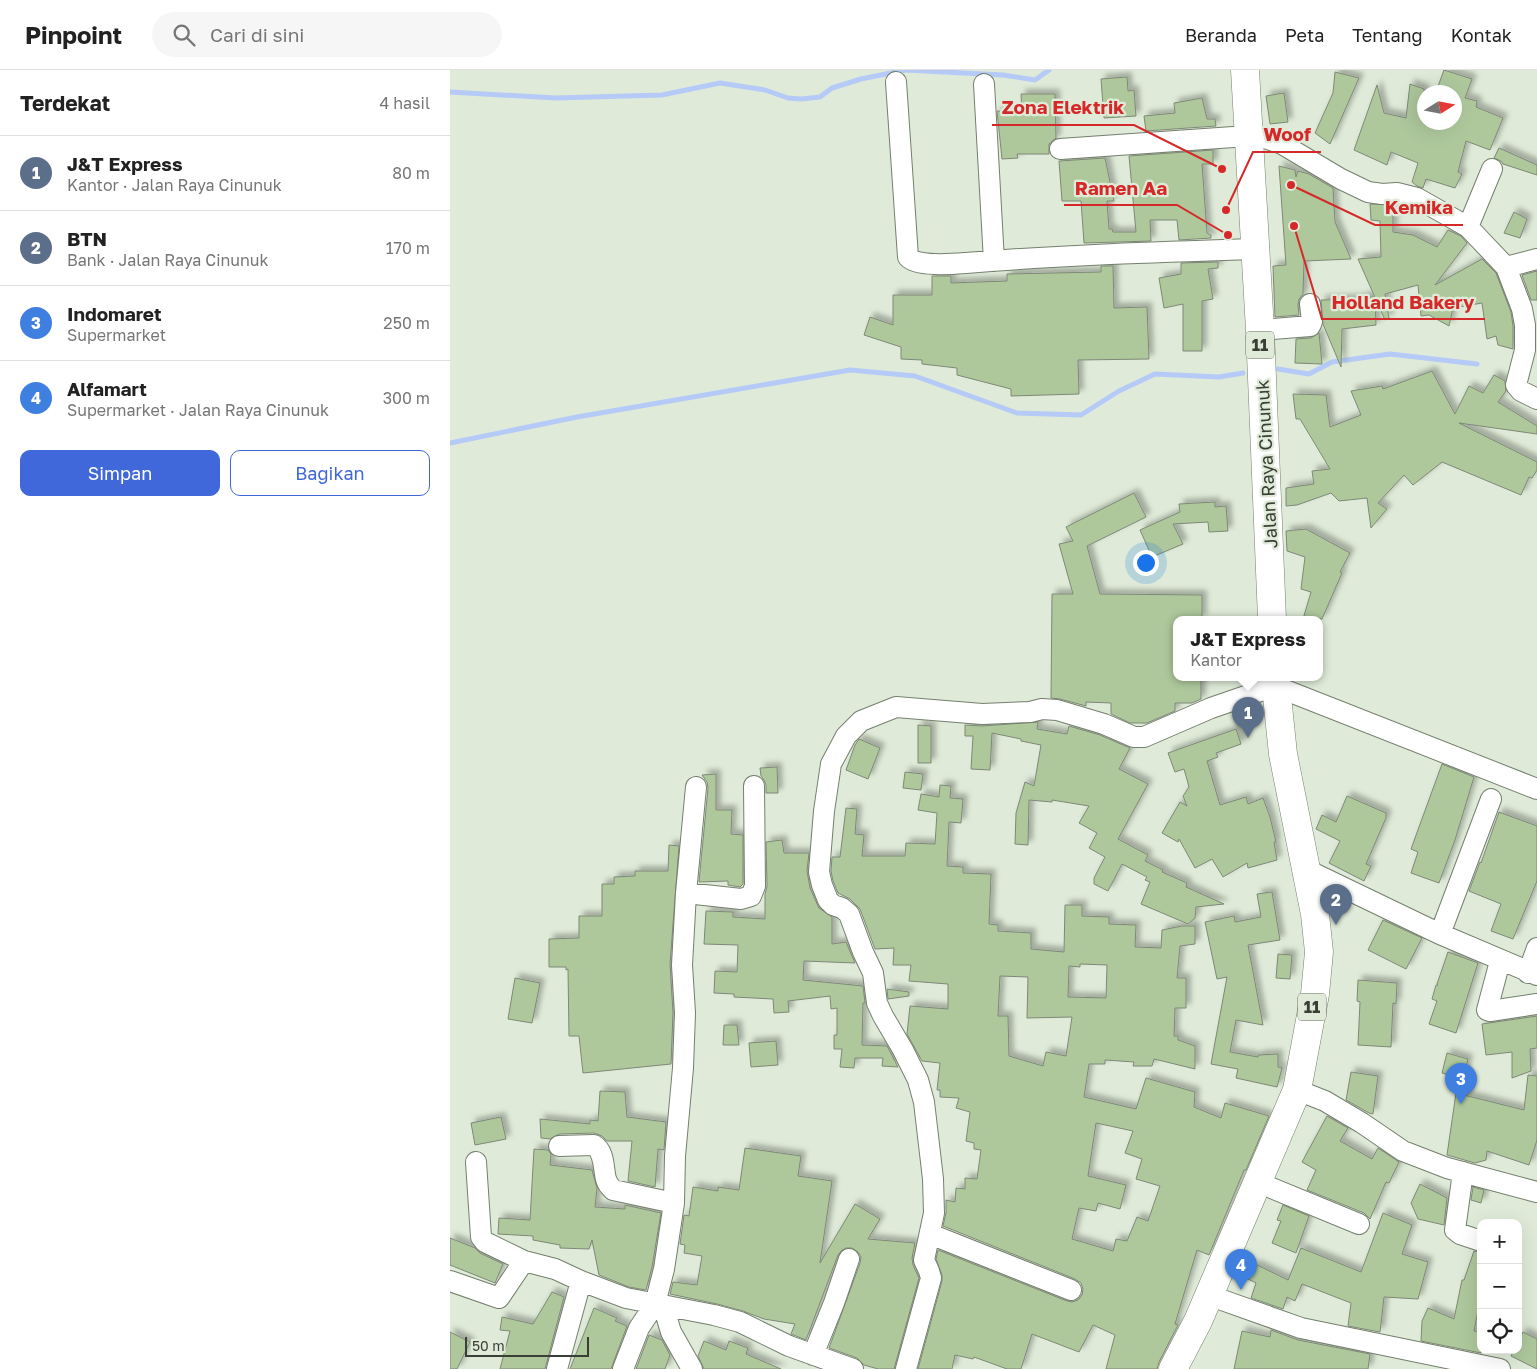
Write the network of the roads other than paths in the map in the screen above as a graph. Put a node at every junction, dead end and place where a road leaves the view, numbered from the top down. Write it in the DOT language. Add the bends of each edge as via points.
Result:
graph roads {
  1 [pos="1245,70"];
  2 [pos="896,82"];
  3 [pos="984,84"];
  4 [pos="1248,136"];
  5 [pos="1060,149"];
  6 [pos="1492,169"];
  7 [pos="1468,227"];
  8 [pos="1254,248"];
  9 [pos="1537,259"];
  10 [pos="994,261"];
  11 [pos="1506,267"];
  12 [pos="1310,304"];
  13 [pos="1260,330"];
  14 [pos="1537,399"];
  15 [pos="1272,616"];
  16 [pos="1275,681"];
  17 [pos="754,786"];
  18 [pos="696,787"];
  19 [pos="1537,789"];
  20 [pos="1492,799"];
  21 [pos="1307,870"];
  22 [pos="686,893"];
  23 [pos="1440,934"];
  24 [pos="1537,948"];
  25 [pos="1500,961"];
  26 [pos="1533,974"];
  27 [pos="1537,1004"];
  28 [pos="1297,1090"];
  29 [pos="559,1146"];
  30 [pos="476,1162"];
  31 [pos="1463,1172"];
  32 [pos="1257,1182"];
  33 [pos="1537,1192"];
  34 [pos="674,1203"];
  35 [pos="1359,1224"];
  36 [pos="930,1234"];
  37 [pos="1477,1240"];
  38 [pos="849,1259"];
  39 [pos="524,1261"];
  40 [pos="450,1281"];
  41 [pos="581,1281"];
  42 [pos="1071,1290"];
  43 [pos="1208,1295"];
  44 [pos="659,1305"];
  45 [pos="1198,1321"];
  46 [pos="813,1355"];
  47 [pos="557,1369"];
  48 [pos="623,1369"];
  49 [pos="692,1369"];
  50 [pos="853,1369"];
  51 [pos="906,1369"];
  52 [pos="1173,1369"];
  53 [pos="1187,1369"];
  54 [pos="1500,1369"];
  1 -- 4 [label="highway, Jalan Raya Cinunuk / 11"];
  2 -- 10 [label="street" via="908,257 915,262 956,264"];
  3 -- 10 [label="street"];
  4 -- 5 [label="street"];
  4 -- 7 [label="street" via="1282,144 1368,192 1397,192 1417,198"];
  4 -- 8 [label="highway, Jalan Raya Cinunuk / 11"];
  6 -- 7 [label="street"];
  7 -- 11 [label="street"];
  8 -- 10 [label="street"];
  8 -- 13 [label="highway, Jalan Raya Cinunuk / 11"];
  9 -- 11 [label="street"];
  11 -- 14 [label="street" via="1526,326 1525,350 1516,385"];
  12 -- 13 [label="street" via="1310,326"];
  13 -- 15 [label="highway, Jalan Raya Cinunuk / 11"];
  16 -- 19 [label="street"];
  16 -- 21 [label="highway, 11" via="1282,754"];
  16 -- 36 [label="street" via="1144,737 1134,737 1057,710 975,714 896,707 861,720 846,736 829,774 820,872 822,885 828,900 849,914 873,973 877,1003 918,1080 924,1102 933,1179 934,1213"];
  17 -- 22 [label="street" via="755,886 751,896 741,899"];
  18 -- 22 [label="street"];
  20 -- 23 [label="street"];
  21 -- 23 [label="street"];
  21 -- 28 [label="highway, 11" via="1319,952 1315,994"];
  22 -- 34 [label="street" via="682,965 684,1059"];
  23 -- 25 [label="street"];
  24 -- 26 [label="street"];
  25 -- 26 [label="street"];
  25 -- 27 [label="street" via="1487,1010"];
  28 -- 31 [label="street" via="1324,1101 1402,1151"];
  28 -- 32 [label="highway, 11"];
  29 -- 34 [label="street" via="594,1145 598,1147 607,1182 613,1190"];
  30 -- 39 [label="street" via="481,1237"];
  31 -- 33 [label="street"];
  31 -- 37 [label="street" via="1455,1230"];
  32 -- 35 [label="street"];
  32 -- 43 [label="highway, 11"];
  34 -- 44 [label="street"];
  36 -- 42 [label="street"];
  36 -- 51 [label="street" via="924,1260 931,1278"];
  38 -- 46 [label="street"];
  39 -- 40 [label="street" via="499,1298"];
  39 -- 41 [label="street" via="555,1269"];
  41 -- 44 [label="street" via="626,1298"];
  41 -- 47 [label="street"];
  43 -- 45 [label="highway, 11"];
  43 -- 54 [label="street" via="1301,1328"];
  44 -- 46 [label="street" via="740,1322"];
  44 -- 48 [label="street" via="639,1328"];
  44 -- 49 [label="street"];
  45 -- 52 [label="highway, 11"];
  45 -- 53 [label="highway, 11"];
  46 -- 50 [label="street"];
}
